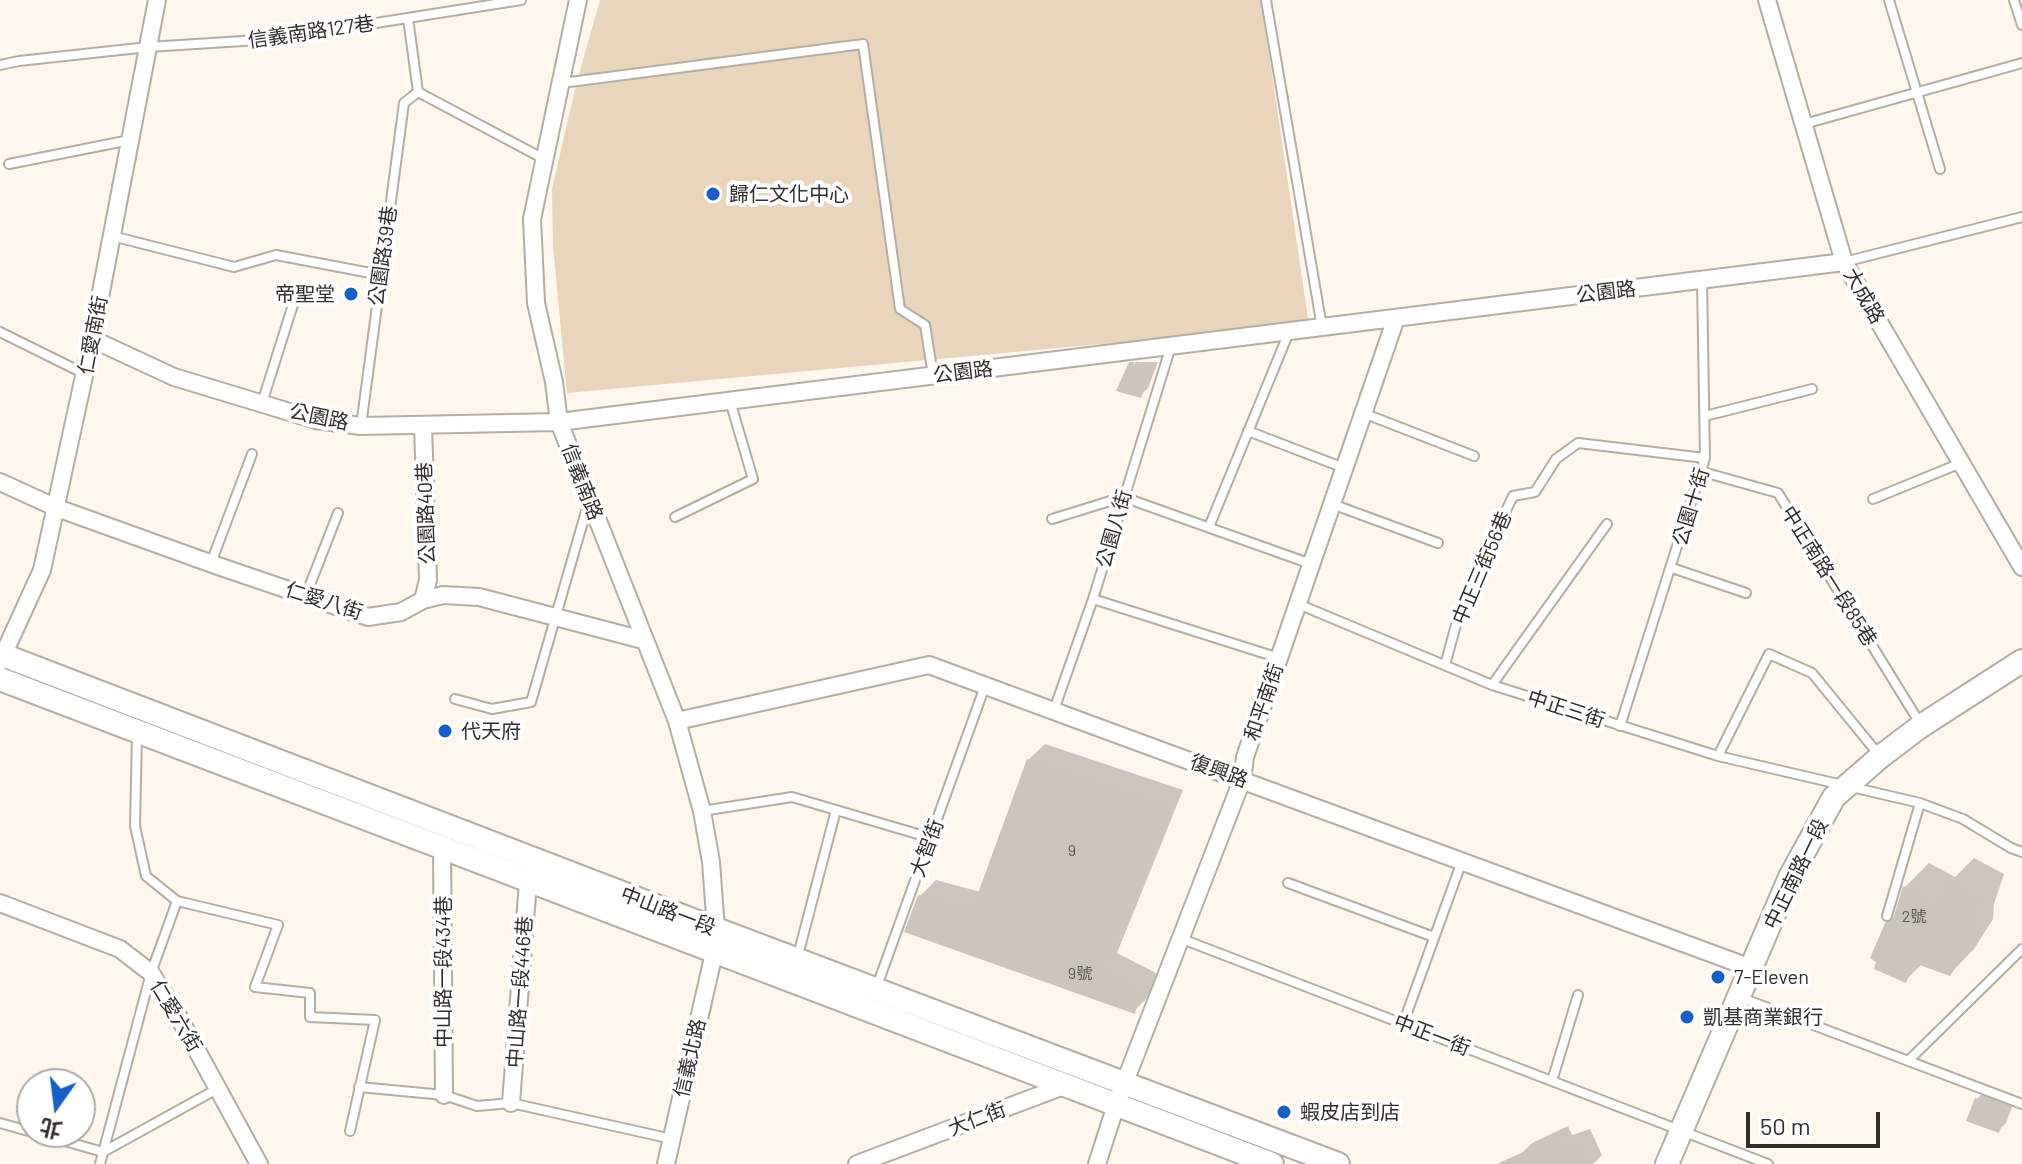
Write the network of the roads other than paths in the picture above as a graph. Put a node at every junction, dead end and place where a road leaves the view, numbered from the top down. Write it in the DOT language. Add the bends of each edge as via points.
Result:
graph roads {
  1 [pos="157,0"];
  2 [pos="521,0"];
  3 [pos="578,0"];
  4 [pos="1266,0"];
  5 [pos="1767,0"];
  6 [pos="1889,0"];
  7 [pos="2014,0"];
  8 [pos="408,18"];
  9 [pos="2022,25"];
  10 [pos="148,47"];
  11 [pos="2022,63"];
  12 [pos="0,65"];
  13 [pos="560,83"];
  14 [pos="418,92"];
  15 [pos="1917,93"];
  16 [pos="1804,124"];
  17 [pos="131,140"];
  18 [pos="544,159"];
  19 [pos="9,164"];
  20 [pos="1940,169"];
  21 [pos="2022,217"];
  22 [pos="112,236"];
  23 [pos="1844,262"];
  24 [pos="381,275"];
  25 [pos="1702,279"];
  26 [pos="297,292"];
  27 [pos="1396,318"];
  28 [pos="1322,327"];
  29 [pos="1289,331"];
  30 [pos="0,332"];
  31 [pos="92,339"];
  32 [pos="1171,346"];
  33 [pos="85,374"];
  34 [pos="933,376"];
  35 [pos="1812,389"];
  36 [pos="730,401"];
  37 [pos="262,403"];
  38 [pos="1363,413"];
  39 [pos="1705,416"];
  40 [pos="559,422"];
  41 [pos="423,425"];
  42 [pos="361,426"];
  43 [pos="1248,431"];
  44 [pos="252,454"];
  45 [pos="1474,456"];
  46 [pos="1705,458"];
  47 [pos="1961,462"];
  48 [pos="1344,469"];
  49 [pos="1703,472"];
  50 [pos="0,482"];
  51 [pos="1123,497"];
  52 [pos="589,499"];
  53 [pos="1873,499"];
  54 [pos="1332,504"];
  55 [pos="57,508"];
  56 [pos="338,513"];
  57 [pos="675,517"];
  58 [pos="1052,519"];
  59 [pos="1607,524"];
  60 [pos="1209,527"];
  61 [pos="1438,543"];
  62 [pos="211,564"];
  63 [pos="1311,564"];
  64 [pos="2022,567"];
  65 [pos="1672,568"];
  66 [pos="1746,593"];
  67 [pos="306,596"];
  68 [pos="1093,599"];
  69 [pos="423,600"];
  70 [pos="1298,604"];
  71 [pos="555,617"];
  72 [pos="643,640"];
  73 [pos="1,657"];
  74 [pos="1279,658"];
  75 [pos="2022,661"];
  76 [pos="1445,665"];
  77 [pos="0,679"];
  78 [pos="1492,685"];
  79 [pos="985,686"];
  80 [pos="455,699"];
  81 [pos="1053,711"];
  82 [pos="677,721"];
  83 [pos="1620,726"];
  84 [pos="1921,726"];
  85 [pos="137,733"];
  86 [pos="1718,756"];
  87 [pos="1880,757"];
  88 [pos="1242,780"];
  89 [pos="1844,787"];
  90 [pos="1920,803"];
  91 [pos="836,810"];
  92 [pos="702,811"];
  93 [pos="931,838"];
  94 [pos="442,849"];
  95 [pos="2022,852"];
  96 [pos="1462,861"];
  97 [pos="528,882"];
  98 [pos="1288,883"];
  99 [pos="177,901"];
  100 [pos="0,903"];
  101 [pos="1887,916"];
  102 [pos="716,929"];
  103 [pos="1434,937"];
  104 [pos="1182,939"];
  105 [pos="2021,951"];
  106 [pos="714,953"];
  107 [pos="797,959"];
  108 [pos="1751,968"];
  109 [pos="151,973"];
  110 [pos="876,989"];
  111 [pos="1578,995"];
  112 [pos="1740,997"];
  113 [pos="868,1011"];
  114 [pos="1403,1024"];
  115 [pos="1908,1061"];
  116 [pos="1095,1071"];
  117 [pos="1552,1081"];
  118 [pos="1125,1082"];
  119 [pos="1065,1085"];
  120 [pos="359,1087"];
  121 [pos="218,1088"];
  122 [pos="444,1095"];
  123 [pos="511,1103"];
  124 [pos="2022,1104"];
  125 [pos="1116,1105"];
  126 [pos="350,1131"];
  127 [pos="1682,1131"];
  128 [pos="672,1139"];
  129 [pos="89,1148"];
  130 [pos="103,1152"];
  131 [pos="100,1164"];
  132 [pos="258,1164"];
  133 [pos="666,1164"];
  134 [pos="857,1164"];
  135 [pos="1097,1164"];
  136 [pos="1272,1164"];
  137 [pos="1338,1164"];
  138 [pos="1667,1164"];
  139 [pos="1768,1164"];
  1 -- 10 [label="street, 仁愛南街"];
  2 -- 8 [label="lane, 信義南路127巷"];
  3 -- 13 [label="street, 信義南路"];
  4 -- 28 [label="lane"];
  5 -- 16 [label="street, 大成路"];
  6 -- 15 [label="lane"];
  7 -- 9 [label="lane"];
  8 -- 10 [label="lane, 信義南路127巷" via="275,39"];
  8 -- 14 [label="lane"];
  10 -- 12 [label="lane, 信義南路127巷"];
  10 -- 17 [label="street, 仁愛南街"];
  11 -- 15 [label="lane"];
  13 -- 18 [label="street, 信義南路"];
  13 -- 34 [label="lane" via="863,44 900,309 925,325"];
  14 -- 18 [label="lane"];
  14 -- 24 [label="lane, 公園路39巷" via="404,103"];
  15 -- 16 [label="lane"];
  15 -- 20 [label="lane"];
  16 -- 23 [label="street, 大成路"];
  17 -- 19 [label="lane"];
  17 -- 22 [label="street, 仁愛南街"];
  18 -- 40 [label="street, 信義南路" via="532,219 536,303"];
  21 -- 23 [label="lane"];
  22 -- 24 [label="lane" via="234,267 276,255"];
  22 -- 31 [label="street, 仁愛南街"];
  23 -- 25 [label="street, 公園路"];
  23 -- 47 [label="street, 大成路"];
  24 -- 42 [label="lane, 公園路39巷"];
  25 -- 27 [label="street, 公園路"];
  25 -- 39 [label="lane, 公園十街"];
  26 -- 37 [label="lane"];
  27 -- 28 [label="street, 公園路"];
  27 -- 38 [label="street, 和平南街"];
  28 -- 29 [label="street, 公園路"];
  29 -- 32 [label="street, 公園路"];
  29 -- 43 [label="lane"];
  30 -- 33 [label="lane"];
  31 -- 33 [label="street, 仁愛南街"];
  31 -- 37 [label="street, 公園路" via="174,377"];
  32 -- 34 [label="street, 公園路"];
  32 -- 51 [label="lane, 公園八街"];
  33 -- 55 [label="street, 仁愛南街"];
  34 -- 36 [label="street, 公園路"];
  35 -- 39 [label="lane"];
  36 -- 40 [label="street, 公園路"];
  36 -- 57 [label="lane" via="753,479"];
  37 -- 42 [label="street, 公園路" via="316,420"];
  38 -- 45 [label="lane"];
  38 -- 48 [label="street, 和平南街"];
  39 -- 46 [label="lane, 公園十街"];
  40 -- 41 [label="street, 公園路"];
  40 -- 52 [label="street, 信義南路"];
  41 -- 42 [label="street, 公園路"];
  41 -- 69 [label="street, 公園路40巷" via="428,580"];
  43 -- 48 [label="lane"];
  43 -- 60 [label="lane"];
  44 -- 62 [label="lane"];
  46 -- 49 [label="lane, 公園十街"];
  46 -- 76 [label="lane, 中正三街56巷" via="1578,443 1556,459 1535,492 1513,496 1462,603"];
  47 -- 53 [label="lane"];
  47 -- 64 [label="street, 大成路"];
  48 -- 54 [label="street, 和平南街"];
  49 -- 65 [label="lane, 公園十街"];
  49 -- 84 [label="lane, 中正南路一段85巷" via="1778,493"];
  50 -- 55 [label="street, 仁愛八街"];
  51 -- 58 [label="lane"];
  51 -- 60 [label="lane"];
  51 -- 68 [label="lane, 公園八街"];
  52 -- 71 [label="lane"];
  52 -- 72 [label="street, 信義南路"];
  54 -- 61 [label="lane"];
  54 -- 63 [label="street, 和平南街"];
  55 -- 62 [label="street, 仁愛八街"];
  55 -- 73 [label="street, 仁愛南街" via="42,570"];
  56 -- 67 [label="lane"];
  59 -- 78 [label="lane"];
  60 -- 63 [label="lane"];
  62 -- 67 [label="street, 仁愛八街"];
  63 -- 70 [label="street, 和平南街"];
  65 -- 66 [label="lane"];
  65 -- 83 [label="lane, 公園十街"];
  67 -- 69 [label="street, 仁愛八街" via="368,617 401,612"];
  68 -- 74 [label="lane"];
  68 -- 81 [label="lane, 公園八街"];
  69 -- 71 [label="street, 仁愛八街" via="479,597"];
  70 -- 74 [label="street, 和平南街"];
  70 -- 76 [label="lane, 中正三街"];
  71 -- 72 [label="street, 仁愛八街"];
  71 -- 80 [label="lane" via="531,702 492,709"];
  72 -- 82 [label="street, 信義南路"];
  73 -- 102 [label="main road, 中山路一段"];
  74 -- 88 [label="street, 和平南街"];
  75 -- 84 [label="main road, 中正南路一段"];
  76 -- 78 [label="lane, 中正三街"];
  77 -- 85 [label="main road, 中山路一段"];
  78 -- 83 [label="lane, 中正三街"];
  79 -- 81 [label="street, 復興路"];
  79 -- 82 [label="street, 復興路" via="929,665"];
  79 -- 93 [label="lane, 大智街"];
  81 -- 88 [label="street, 復興路"];
  82 -- 92 [label="street, 信義南路"];
  83 -- 86 [label="lane, 中正三街"];
  84 -- 87 [label="main road, 中正南路一段"];
  85 -- 94 [label="main road, 中山路一段"];
  85 -- 99 [label="lane" via="135,826 146,876"];
  86 -- 87 [label="lane" via="1769,654 1812,673"];
  86 -- 89 [label="lane, 中正三街"];
  87 -- 89 [label="main road, 中正南路一段"];
  88 -- 96 [label="street, 復興路"];
  88 -- 104 [label="street, 和平南街"];
  89 -- 90 [label="lane, 中正三街"];
  89 -- 108 [label="main road, 中正南路一段" via="1790,877"];
  90 -- 95 [label="lane, 中正三街" via="1963,819"];
  90 -- 101 [label="lane"];
  91 -- 92 [label="lane" via="792,797"];
  91 -- 93 [label="lane"];
  91 -- 107 [label="lane"];
  92 -- 102 [label="street, 信義南路"];
  93 -- 110 [label="lane, 大智街"];
  94 -- 97 [label="main road, 中山路一段"];
  94 -- 122 [label="street, 中山路一段434巷"];
  96 -- 103 [label="lane"];
  96 -- 108 [label="street, 復興路"];
  97 -- 106 [label="main road, 中山路一段"];
  97 -- 123 [label="street, 中山路一段446巷"];
  98 -- 103 [label="lane"];
  99 -- 109 [label="lane"];
  99 -- 120 [label="lane" via="278,925 255,987 310,993 310,1017 375,1020"];
  100 -- 109 [label="street, 仁愛六街" via="120,949"];
  102 -- 106 [label="street, 信義南路"];
  102 -- 107 [label="main road, 中山路一段"];
  103 -- 114 [label="lane"];
  104 -- 114 [label="lane, 中正一街"];
  104 -- 118 [label="street, 和平南街"];
  105 -- 115 [label="lane"];
  106 -- 113 [label="main road, 中山路一段"];
  106 -- 128 [label="street, 信義北路"];
  107 -- 110 [label="main road, 中山路一段"];
  108 -- 112 [label="main road, 中正南路一段"];
  109 -- 121 [label="street, 仁愛六街"];
  109 -- 130 [label="lane"];
  110 -- 113 [label="lane, 大智街"];
  110 -- 116 [label="main road, 中山路一段"];
  111 -- 117 [label="lane"];
  112 -- 115 [label="lane"];
  112 -- 127 [label="main road, 中正南路一段"];
  113 -- 119 [label="main road, 中山路一段"];
  114 -- 117 [label="lane, 中正一街"];
  115 -- 124 [label="lane"];
  116 -- 118 [label="main road, 中山路一段"];
  116 -- 119 [label="street, 大仁街"];
  117 -- 127 [label="lane, 中正一街"];
  118 -- 125 [label="street, 和平南街"];
  118 -- 137 [label="main road, 中山路一段"];
  119 -- 125 [label="main road, 中山路一段"];
  119 -- 134 [label="street, 大仁街"];
  120 -- 122 [label="lane"];
  120 -- 126 [label="lane"];
  121 -- 130 [label="lane"];
  121 -- 132 [label="street, 仁愛六街"];
  122 -- 123 [label="lane" via="477,1106"];
  123 -- 128 [label="lane"];
  125 -- 135 [label="street, 和平南街"];
  125 -- 136 [label="main road, 中山路一段"];
  127 -- 138 [label="main road, 中正南路一段"];
  127 -- 139 [label="lane, 中正一街"];
  128 -- 133 [label="street, 信義北路"];
  129 -- 130 [label="lane"];
  130 -- 131 [label="lane"];
}
